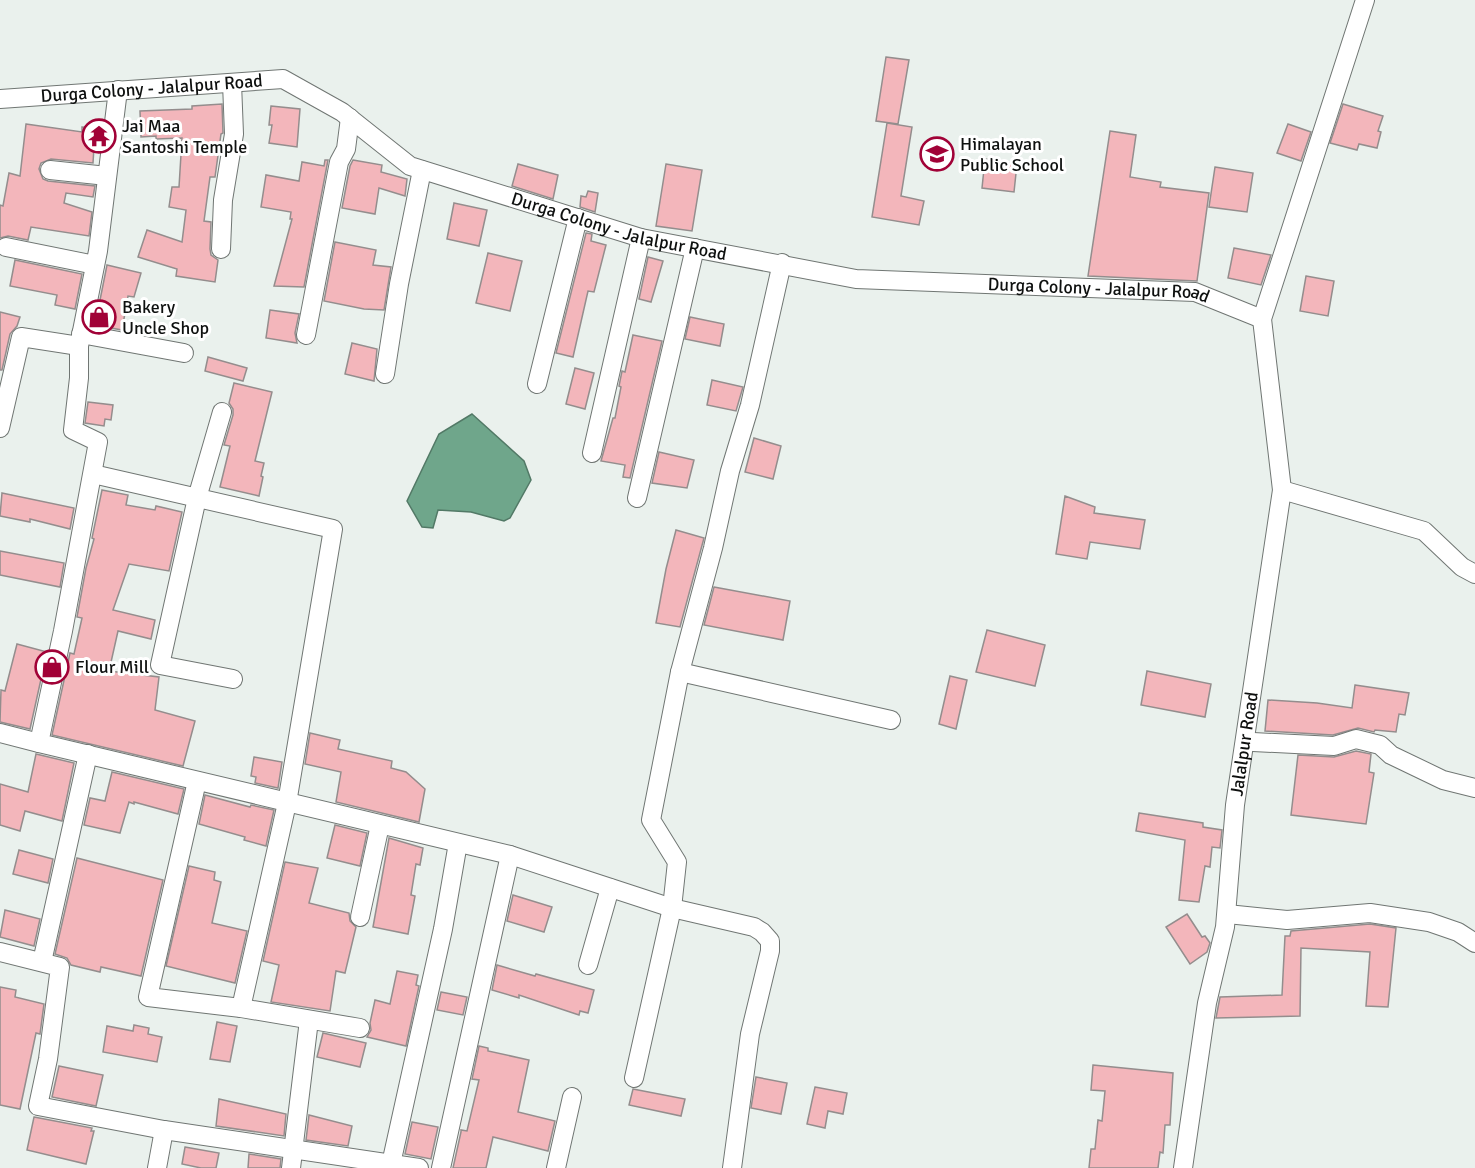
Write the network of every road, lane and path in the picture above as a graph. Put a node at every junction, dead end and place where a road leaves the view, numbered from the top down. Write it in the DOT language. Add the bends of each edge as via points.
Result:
graph roads {
  1 [pos="1365,0"];
  2 [pos="232,83"];
  3 [pos="118,90"];
  4 [pos="0,99"];
  5 [pos="350,118"];
  6 [pos="50,170"];
  7 [pos="422,170"];
  8 [pos="107,176"];
  9 [pos="578,218"];
  10 [pos="641,238"];
  11 [pos="6,247"];
  12 [pos="695,248"];
  13 [pos="221,249"];
  14 [pos="782,263"];
  15 [pos="95,265"];
  16 [pos="1262,319"];
  17 [pos="306,335"];
  18 [pos="80,340"];
  19 [pos="184,353"];
  20 [pos="385,374"];
  21 [pos="537,384"];
  22 [pos="4,394"];
  23 [pos="222,412"];
  24 [pos="0,428"];
  25 [pos="592,453"];
  26 [pos="93,474"];
  27 [pos="1282,490"];
  28 [pos="197,498"];
  29 [pos="637,498"];
  30 [pos="1475,574"];
  31 [pos="680,672"];
  32 [pos="233,679"];
  33 [pos="891,720"];
  34 [pos="0,733"];
  35 [pos="39,742"];
  36 [pos="1253,742"];
  37 [pos="88,754"];
  38 [pos="197,781"];
  39 [pos="1475,788"];
  40 [pos="287,802"];
  41 [pos="380,825"];
  42 [pos="458,843"];
  43 [pos="510,855"];
  44 [pos="610,888"];
  45 [pos="672,908"];
  46 [pos="1227,914"];
  47 [pos="360,917"];
  48 [pos="1475,943"];
  49 [pos="0,952"];
  50 [pos="42,962"];
  51 [pos="588,965"];
  52 [pos="241,1008"];
  53 [pos="309,1020"];
  54 [pos="360,1028"];
  55 [pos="634,1078"];
  56 [pos="572,1097"];
  57 [pos="164,1130"];
  58 [pos="293,1159"];
  59 [pos="391,1164"];
  60 [pos="158,1168"];
  61 [pos="419,1168"];
  62 [pos="441,1168"];
  63 [pos="556,1168"];
  64 [pos="732,1168"];
  65 [pos="1183,1168"];
  1 -- 16 [label="street"];
  2 -- 3 [label="street, Durga Colony - Jalalpur Road"];
  2 -- 5 [label="street, Durga Colony - Jalalpur Road" via="283,79"];
  2 -- 13 [label="street" via="234,134 223,200"];
  3 -- 4 [label="street, Durga Colony - Jalalpur Road"];
  3 -- 8 [label="street"];
  5 -- 7 [label="street, Durga Colony - Jalalpur Road" via="410,166"];
  5 -- 17 [label="street"];
  6 -- 8 [label="street"];
  7 -- 9 [label="street, Durga Colony - Jalalpur Road"];
  7 -- 20 [label="street"];
  8 -- 15 [label="street"];
  9 -- 10 [label="street, Durga Colony - Jalalpur Road"];
  9 -- 21 [label="street"];
  10 -- 12 [label="street, Durga Colony - Jalalpur Road"];
  10 -- 25 [label="street"];
  11 -- 15 [label="street"];
  12 -- 14 [label="street, Durga Colony - Jalalpur Road"];
  12 -- 29 [label="street"];
  14 -- 16 [label="street, Durga Colony - Jalalpur Road" via="856,279 1195,292"];
  14 -- 31 [label="street" via="750,405"];
  15 -- 18 [label="street"];
  16 -- 27 [label="street, Jalalpur Road"];
  18 -- 19 [label="street"];
  18 -- 22 [label="street" via="21,337"];
  18 -- 26 [label="street" via="73,430 98,442"];
  22 -- 24 [label="street"];
  23 -- 28 [label="street"];
  26 -- 28 [label="street"];
  26 -- 35 [label="street"];
  27 -- 30 [label="street" via="1424,531 1462,567"];
  27 -- 46 [label="street, Jalalpur Road" via="1235,805"];
  28 -- 32 [label="street" via="160,665"];
  28 -- 40 [label="street" via="333,529"];
  31 -- 33 [label="street"];
  31 -- 45 [label="street" via="651,820 677,862"];
  34 -- 35 [label="street"];
  35 -- 37 [label="street"];
  36 -- 39 [label="street" via="1334,746 1356,739 1380,745 1391,755 1443,780"];
  37 -- 38 [label="street"];
  37 -- 50 [label="street"];
  38 -- 40 [label="street"];
  38 -- 52 [label="street" via="148,997"];
  40 -- 41 [label="street"];
  40 -- 52 [label="street"];
  41 -- 42 [label="street"];
  41 -- 47 [label="street"];
  42 -- 43 [label="street"];
  42 -- 59 [label="street"];
  43 -- 44 [label="street"];
  43 -- 62 [label="street"];
  44 -- 45 [label="street"];
  44 -- 51 [label="street"];
  45 -- 55 [label="street"];
  45 -- 64 [label="street" via="754,927 770,941 750,1034"];
  46 -- 48 [label="street" via="1287,920 1370,913 1428,922 1458,932"];
  46 -- 65 [label="street, Jalalpur Road" via="1208,1003"];
  49 -- 50 [label="street"];
  50 -- 57 [label="street" via="60,967 39,1106"];
  52 -- 53 [label="street"];
  53 -- 54 [label="street"];
  53 -- 58 [label="street"];
  56 -- 63 [label="street"];
  57 -- 58 [label="street"];
  57 -- 60 [label="street"];
  58 -- 59 [label="street"];
  59 -- 61 [label="street"];
}
